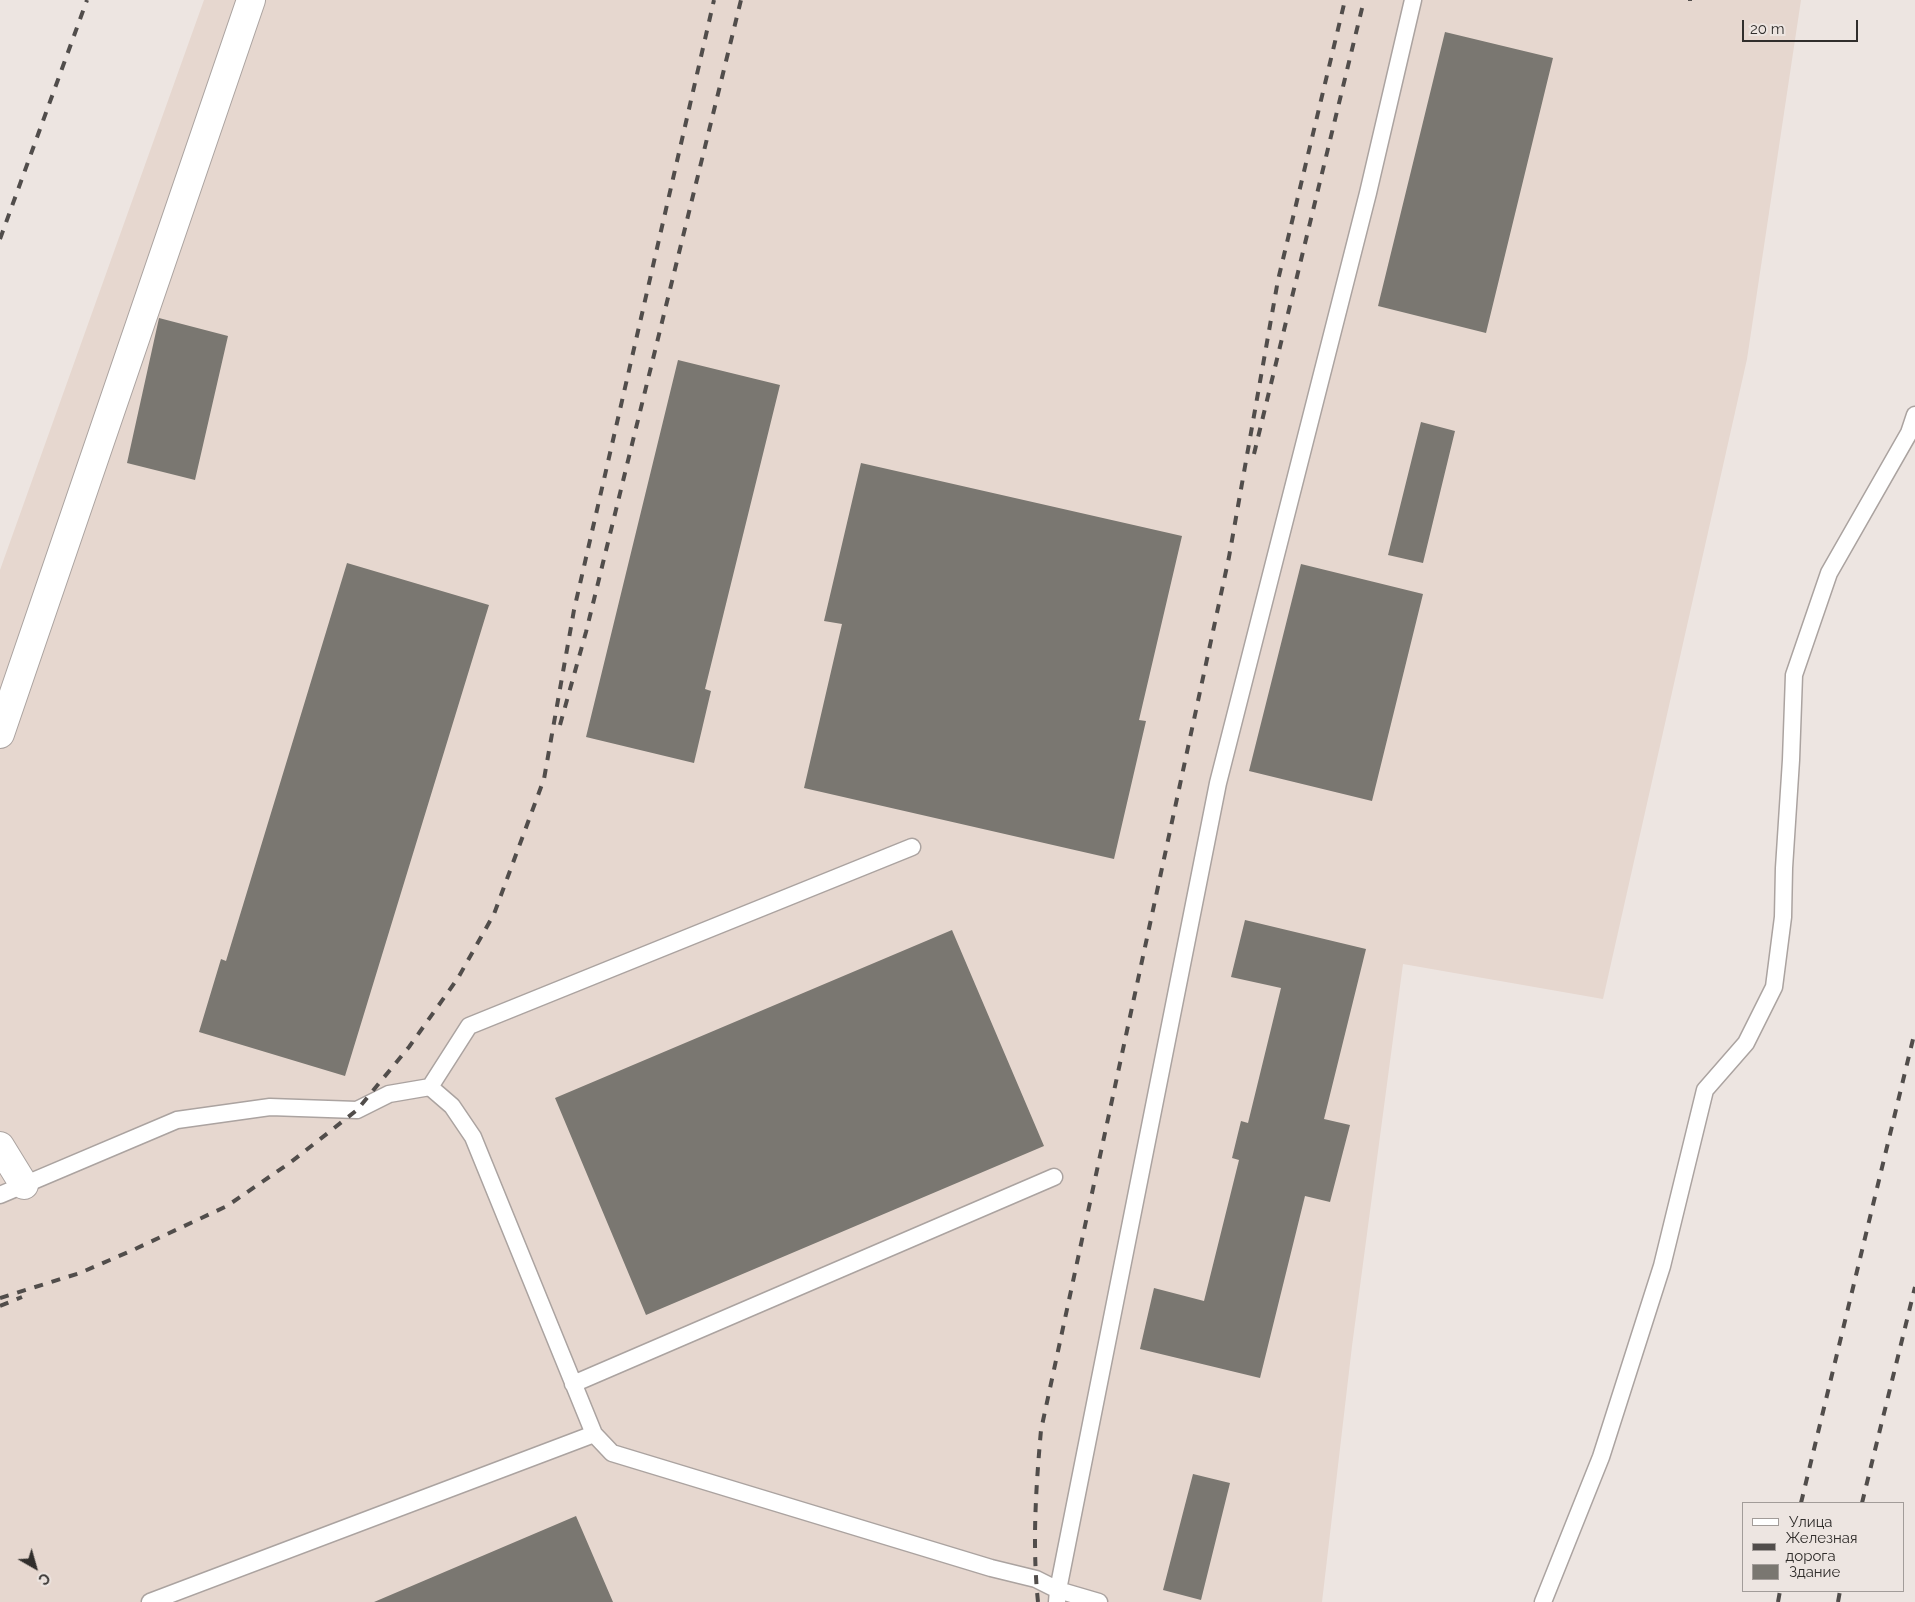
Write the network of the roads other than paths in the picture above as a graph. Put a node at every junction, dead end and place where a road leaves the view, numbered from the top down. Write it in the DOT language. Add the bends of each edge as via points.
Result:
graph roads {
  1 [pos="251,0"];
  2 [pos="1413,0"];
  3 [pos="1915,415"];
  4 [pos="0,734"];
  5 [pos="912,847"];
  6 [pos="430,1087"];
  7 [pos="0,1146"];
  8 [pos="1054,1177"];
  9 [pos="12,1190"];
  10 [pos="573,1384"];
  11 [pos="594,1434"];
  12 [pos="1057,1596"];
  13 [pos="150,1602"];
  14 [pos="1099,1602"];
  15 [pos="1543,1602"];
  1 -- 4 [label="street"];
  2 -- 12 [label="lane" via="1218,783"];
  3 -- 15 [label="lane" via="1909,433 1829,573 1794,675 1783,917 1774,987 1746,1042 1705,1090 1662,1266 1601,1457"];
  5 -- 6 [label="lane" via="469,1026"];
  6 -- 9 [label="lane" via="389,1094 357,1110 270,1108 177,1120"];
  6 -- 10 [label="lane" via="452,1106 473,1137"];
  7 -- 9 [label="street"];
  8 -- 10 [label="lane"];
  10 -- 11 [label="lane"];
  11 -- 12 [label="lane" via="612,1453 1036,1580"];
  11 -- 13 [label="lane"];
  12 -- 14 [label="lane"];
}
